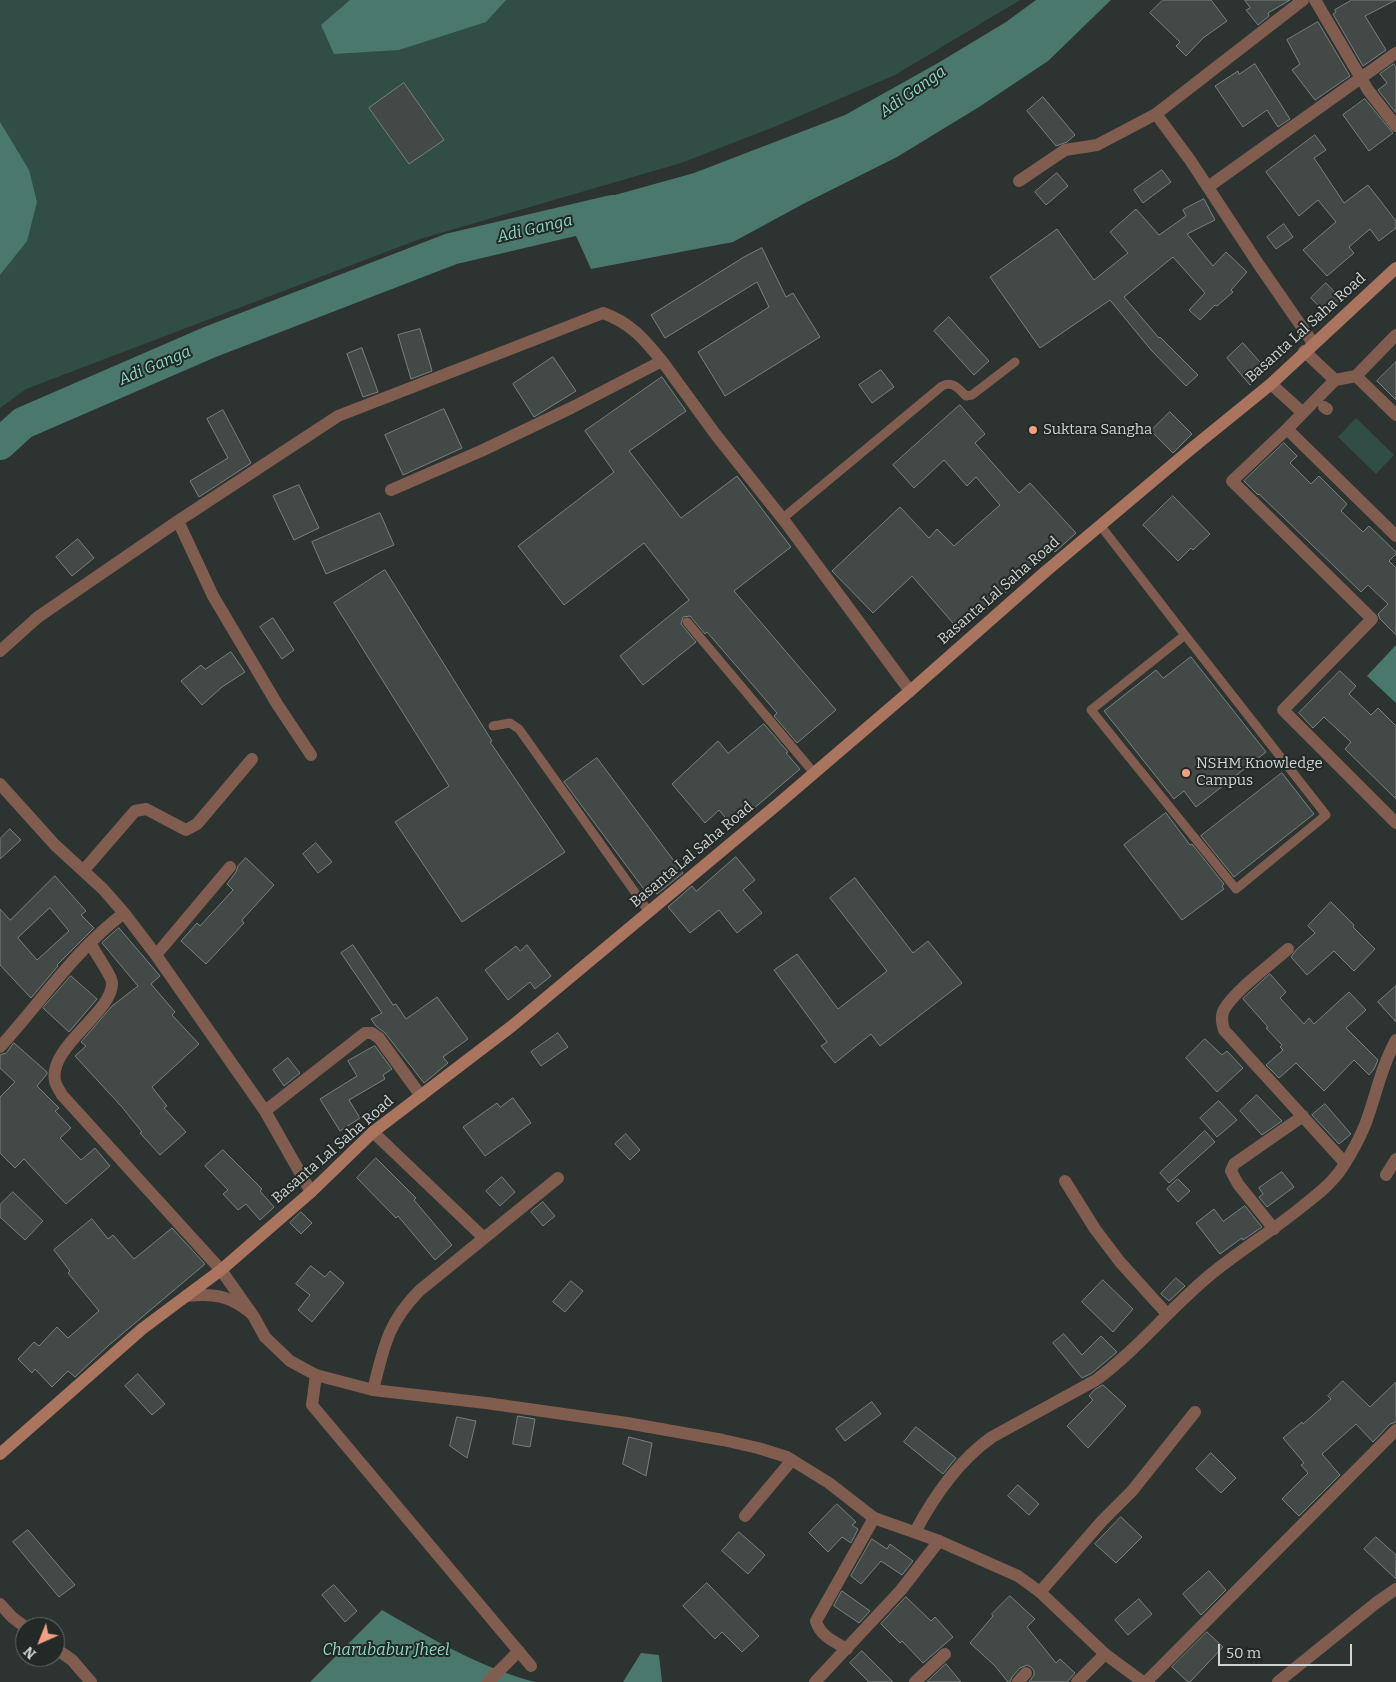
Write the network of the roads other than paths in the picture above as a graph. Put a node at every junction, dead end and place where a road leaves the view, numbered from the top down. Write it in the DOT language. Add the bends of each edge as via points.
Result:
graph roads {
  1 [pos="1303,0"];
  2 [pos="1316,0"];
  3 [pos="1396,53"];
  4 [pos="1360,77"];
  5 [pos="1156,114"];
  6 [pos="1396,126"];
  7 [pos="1019,181"];
  8 [pos="1208,187"];
  9 [pos="1396,268"];
  10 [pos="1396,334"];
  11 [pos="1309,347"];
  12 [pos="662,361"];
  13 [pos="1014,362"];
  14 [pos="1356,376"];
  15 [pos="1336,380"];
  16 [pos="1271,384"];
  17 [pos="1302,413"];
  18 [pos="1396,415"];
  19 [pos="1287,429"];
  20 [pos="391,490"];
  21 [pos="782,518"];
  22 [pos="178,521"];
  23 [pos="1100,525"];
  24 [pos="1396,536"];
  25 [pos="687,622"];
  26 [pos="1185,635"];
  27 [pos="0,650"];
  28 [pos="910,691"];
  29 [pos="493,726"];
  30 [pos="311,755"];
  31 [pos="252,759"];
  32 [pos="814,773"];
  33 [pos="0,784"];
  34 [pos="1396,823"];
  35 [pos="230,867"];
  36 [pos="84,870"];
  37 [pos="649,912"];
  38 [pos="124,913"];
  39 [pos="90,943"];
  40 [pos="1288,949"];
  41 [pos="156,954"];
  42 [pos="1396,1040"];
  43 [pos="0,1047"];
  44 [pos="421,1096"];
  45 [pos="264,1111"];
  46 [pos="1302,1116"];
  47 [pos="373,1132"];
  48 [pos="1396,1160"];
  49 [pos="1345,1163"];
  50 [pos="1386,1175"];
  51 [pos="558,1178"];
  52 [pos="1065,1181"];
  53 [pos="311,1192"];
  54 [pos="1274,1229"];
  55 [pos="484,1238"];
  56 [pos="221,1270"];
  57 [pos="186,1296"];
  58 [pos="1167,1314"];
  59 [pos="254,1316"];
  60 [pos="316,1376"];
  61 [pos="373,1390"];
  62 [pos="1195,1412"];
  63 [pos="1396,1430"];
  64 [pos="0,1454"];
  65 [pos="792,1460"];
  66 [pos="745,1516"];
  67 [pos="874,1518"];
  68 [pos="915,1532"];
  69 [pos="939,1541"];
  70 [pos="1396,1589"];
  71 [pos="1040,1592"];
  72 [pos="0,1604"];
  73 [pos="15,1619"];
  74 [pos="847,1649"];
  75 [pos="520,1651"];
  76 [pos="946,1654"];
  77 [pos="1105,1654"];
  78 [pos="65,1655"];
  79 [pos="531,1666"];
  80 [pos="91,1682"];
  81 [pos="488,1682"];
  82 [pos="815,1682"];
  83 [pos="915,1682"];
  84 [pos="1077,1682"];
  85 [pos="1145,1682"];
  86 [pos="1278,1682"];
  1 -- 5 [label="street"];
  2 -- 4 [label="street"];
  3 -- 4 [label="street"];
  4 -- 6 [label="street"];
  4 -- 8 [label="street"];
  5 -- 7 [label="street" via="1097,145 1065,150"];
  5 -- 8 [label="street"];
  8 -- 11 [label="street"];
  9 -- 11 [label="main road, Basanta Lal Saha Road"];
  10 -- 14 [label="street"];
  11 -- 15 [label="street"];
  11 -- 16 [label="main road, Basanta Lal Saha Road"];
  12 -- 20 [label="street" via="481,451"];
  12 -- 21 [label="street" via="716,436"];
  12 -- 22 [label="street" via="640,334 618,318 603,313 338,416"];
  13 -- 21 [label="lane" via="972,395 966,396 953,384 942,386"];
  14 -- 15 [label="street"];
  14 -- 18 [label="street"];
  15 -- 17 [label="street"];
  16 -- 17 [label="street"];
  16 -- 23 [label="main road, Basanta Lal Saha Road"];
  17 -- 19 [label="street"];
  19 -- 24 [label="street"];
  19 -- 34 [label="street" via="1232,481 1372,619 1284,710"];
  21 -- 28 [label="street"];
  22 -- 27 [label="street" via="38,617"];
  22 -- 30 [label="street" via="213,596 272,697"];
  23 -- 26 [label="lane"];
  23 -- 28 [label="main road, Basanta Lal Saha Road"];
  25 -- 32 [label="lane"];
  26 -- 26 [label="lane" via="1092,710 1236,888 1326,816"];
  28 -- 32 [label="main road, Basanta Lal Saha Road"];
  29 -- 37 [label="lane" via="510,723 519,729"];
  31 -- 36 [label="street" via="197,824 186,830 146,809 134,811"];
  32 -- 37 [label="main road, Basanta Lal Saha Road"];
  33 -- 36 [label="street" via="55,845"];
  35 -- 41 [label="street"];
  36 -- 38 [label="street"];
  37 -- 44 [label="main road, Basanta Lal Saha Road" via="512,1026"];
  38 -- 39 [label="street"];
  38 -- 41 [label="street"];
  39 -- 43 [label="street"];
  39 -- 56 [label="street" via="112,982 111,992 63,1052 55,1067 55,1082 62,1095"];
  40 -- 46 [label="street" via="1224,1008 1221,1020 1224,1030"];
  41 -- 45 [label="street"];
  42 -- 49 [label="street" via="1365,1124"];
  44 -- 45 [label="street" via="379,1038 372,1033 364,1033"];
  44 -- 47 [label="main road, Basanta Lal Saha Road"];
  45 -- 53 [label="street"];
  46 -- 49 [label="street"];
  46 -- 54 [label="street" via="1234,1164 1231,1171"];
  47 -- 53 [label="main road, Basanta Lal Saha Road"];
  47 -- 55 [label="street"];
  48 -- 50 [label="street"];
  49 -- 54 [label="street" via="1330,1183"];
  51 -- 55 [label="street"];
  52 -- 58 [label="street" via="1120,1262"];
  53 -- 56 [label="main road, Basanta Lal Saha Road"];
  54 -- 58 [label="street" via="1229,1260"];
  55 -- 61 [label="street" via="406,1305 386,1339"];
  56 -- 57 [label="main road, Basanta Lal Saha Road"];
  56 -- 59 [label="street"];
  57 -- 59 [label="street" via="219,1295"];
  57 -- 64 [label="main road, Basanta Lal Saha Road" via="142,1329"];
  58 -- 68 [label="street" via="1096,1380 978,1447 944,1484"];
  59 -- 60 [label="street" via="265,1337 290,1361"];
  60 -- 61 [label="street"];
  60 -- 75 [label="street" via="312,1405"];
  61 -- 65 [label="street" via="627,1422 758,1448"];
  62 -- 71 [label="street" via="1132,1491"];
  63 -- 85 [label="street"];
  65 -- 66 [label="street"];
  65 -- 67 [label="street" via="829,1483"];
  67 -- 68 [label="street"];
  67 -- 74 [label="street" via="816,1621 824,1634"];
  68 -- 69 [label="street"];
  69 -- 71 [label="street" via="1018,1576"];
  69 -- 74 [label="street" via="901,1590"];
  70 -- 86 [label="street"];
  71 -- 77 [label="street"];
  72 -- 73 [label="street"];
  74 -- 82 [label="street"];
  75 -- 79 [label="street"];
  75 -- 81 [label="street"];
  76 -- 83 [label="street"];
  77 -- 84 [label="street"];
  77 -- 85 [label="street"];
  78 -- 80 [label="street"];
}
